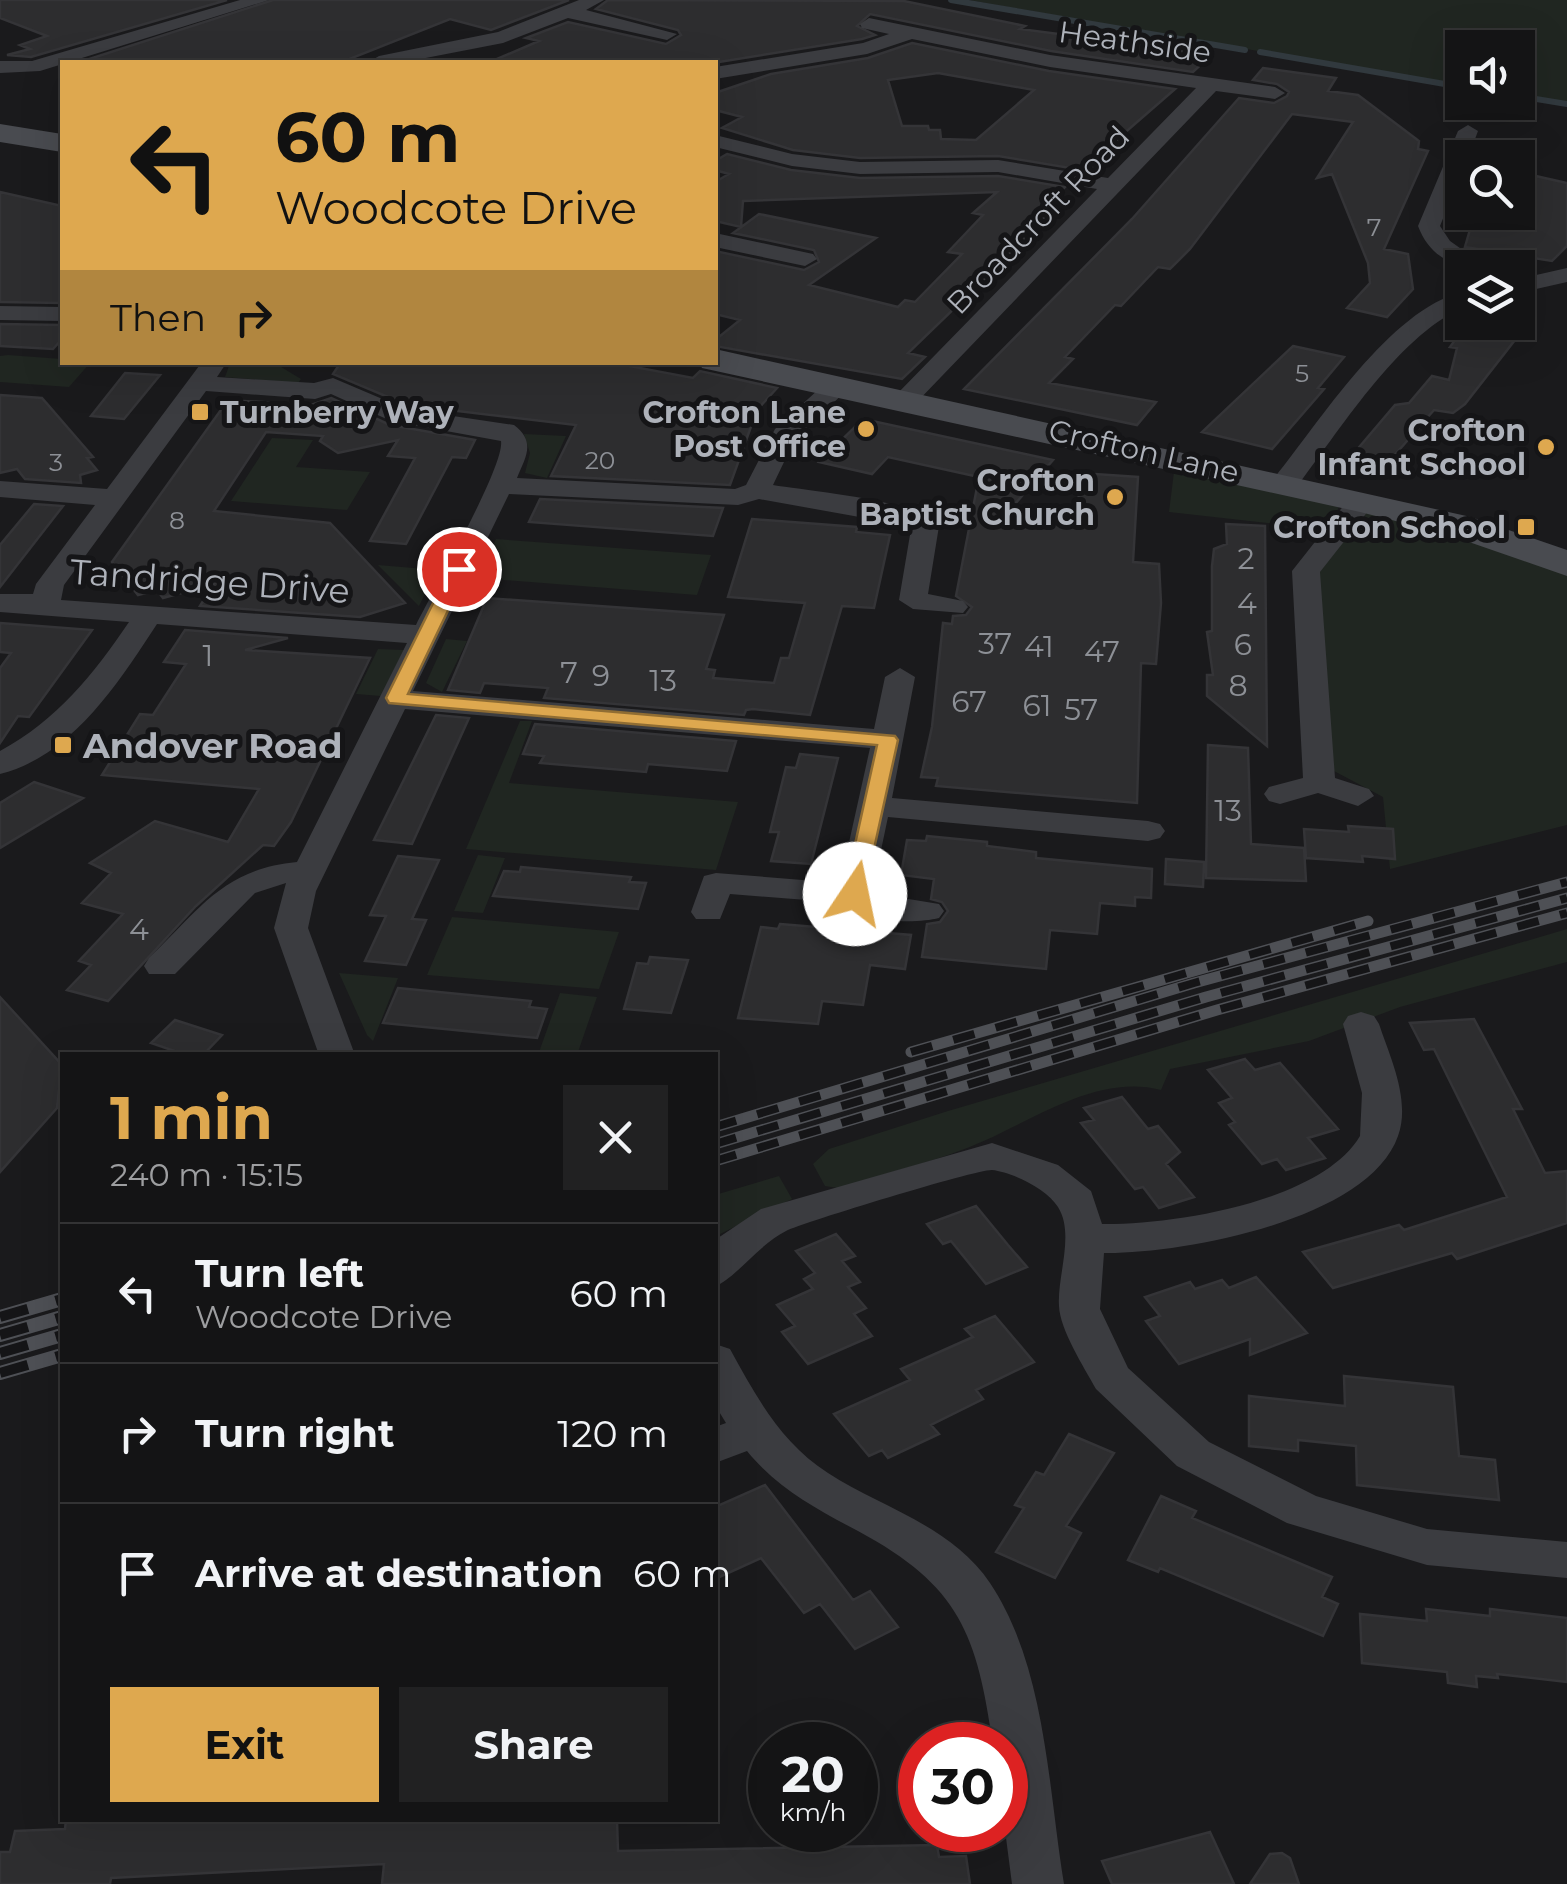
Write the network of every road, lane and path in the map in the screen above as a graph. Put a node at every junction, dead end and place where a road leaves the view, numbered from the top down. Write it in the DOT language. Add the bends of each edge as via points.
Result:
graph roads {
  1 [pos="260,0"];
  2 [pos="594,0"];
  3 [pos="568,12"];
  4 [pos="869,24"];
  5 [pos="908,33"];
  6 [pos="668,34"];
  7 [pos="389,60"];
  8 [pos="0,66"];
  9 [pos="718,73"];
  10 [pos="1212,83"];
  11 [pos="1275,93"];
  12 [pos="1468,132"];
  13 [pos="0,133"];
  14 [pos="718,142"];
  15 [pos="60,143"];
  16 [pos="1114,185"];
  17 [pos="718,241"];
  18 [pos="1448,250"];
  19 [pos="805,259"];
  20 [pos="1567,275"];
  21 [pos="1535,282"];
  22 [pos="1445,303"];
  23 [pos="0,313"];
  24 [pos="60,314"];
  25 [pos="718,361"];
  26 [pos="294,365"];
  27 [pos="208,373"];
  28 [pos="839,384"];
  29 [pos="332,386"];
  30 [pos="906,399"];
  31 [pos="1285,483"];
  32 [pos="500,485"];
  33 [pos="0,489"];
  34 [pos="758,490"];
  35 [pos="114,498"];
  36 [pos="1362,501"];
  37 [pos="1567,564"];
  38 [pos="0,603"];
  39 [pos="46,603"];
  40 [pos="953,607"];
  41 [pos="148,616"];
  42 [pos="426,634"];
  43 [pos="900,676"];
  44 [pos="396,698"];
  45 [pos="888,740"];
  46 [pos="0,764"];
  47 [pos="1319,783"];
  48 [pos="1280,794"];
  49 [pos="1358,796"];
  50 [pos="872,806"];
  51 [pos="1148,831"];
  52 [pos="309,871"];
  53 [pos="855,894"];
  54 [pos="927,911"];
  55 [pos="708,912"];
  56 [pos="162,966"];
  57 [pos="1361,1024"];
  58 [pos="336,1052"];
  59 [pos="1085,1238"];
  60 [pos="718,1262"];
  61 [pos="718,1372"];
  62 [pos="735,1437"];
  63 [pos="1567,1560"];
  64 [pos="1038,1884"];
  1 -- 8 [label="street" via="33,67"];
  2 -- 3 [label="street"];
  3 -- 6 [label="street"];
  3 -- 7 [label="street" via="499,38"];
  4 -- 5 [label="street, Heathside"];
  5 -- 9 [label="street" via="867,48"];
  5 -- 10 [label="street, Heathside"];
  10 -- 11 [label="street, Heathside"];
  10 -- 16 [label="street, Broadcroft Road"];
  12 -- 18 [label="street" via="1428,226"];
  13 -- 15 [label="street"];
  14 -- 16 [label="street" via="860,168 998,166"];
  16 -- 30 [label="street, Broadcroft Road"];
  17 -- 19 [label="street"];
  20 -- 21 [label="street"];
  22 -- 31 [label="street" via="1382,365"];
  23 -- 24 [label="street"];
  25 -- 28 [label="street, Crofton Lane"];
  26 -- 29 [label="street"];
  27 -- 29 [label="street" via="314,391"];
  27 -- 35 [label="street, Tandridge Drive"];
  28 -- 30 [label="street, Crofton Lane"];
  28 -- 34 [label="street" via="784,435"];
  29 -- 32 [label="street" via="400,416 504,431 516,448"];
  30 -- 31 [label="street, Crofton Lane"];
  31 -- 36 [label="street, Crofton Lane"];
  32 -- 34 [label="street" via="715,499"];
  32 -- 42 [label="street"];
  33 -- 35 [label="street"];
  34 -- 40 [label="street" via="912,518 925,526 913,600"];
  35 -- 39 [label="street, Tandridge Drive" via="50,584"];
  36 -- 37 [label="street, Crofton Lane"];
  36 -- 47 [label="street" via="1306,571"];
  38 -- 39 [label="street"];
  39 -- 41 [label="street, Tandridge Drive"];
  41 -- 42 [label="street, Tandridge Drive"];
  41 -- 46 [label="street" via="92,698 41,744"];
  42 -- 44 [label="street"];
  43 -- 45 [label="street"];
  44 -- 45 [label="street"];
  44 -- 52 [label="street"];
  45 -- 50 [label="street"];
  47 -- 48 [label="street"];
  47 -- 49 [label="street"];
  50 -- 51 [label="street"];
  50 -- 53 [label="street"];
  52 -- 56 [label="street" via="267,875 242,886"];
  52 -- 58 [label="street" via="291,928"];
  53 -- 54 [label="street" via="864,905"];
  53 -- 55 [label="street" via="716,882"];
  57 -- 59 [label="street" via="1384,1096 1378,1140 1357,1170 1240,1218 1148,1238"];
  59 -- 60 [label="street" via="1077,1202 1044,1174 992,1156 775,1219"];
  59 -- 63 [label="street" via="1078,1309 1111,1378 1193,1454 1303,1510 1427,1547"];
  61 -- 62 [label="street"];
  62 -- 64 [label="street" via="943,1559 975,1599 1000,1655"];
}
